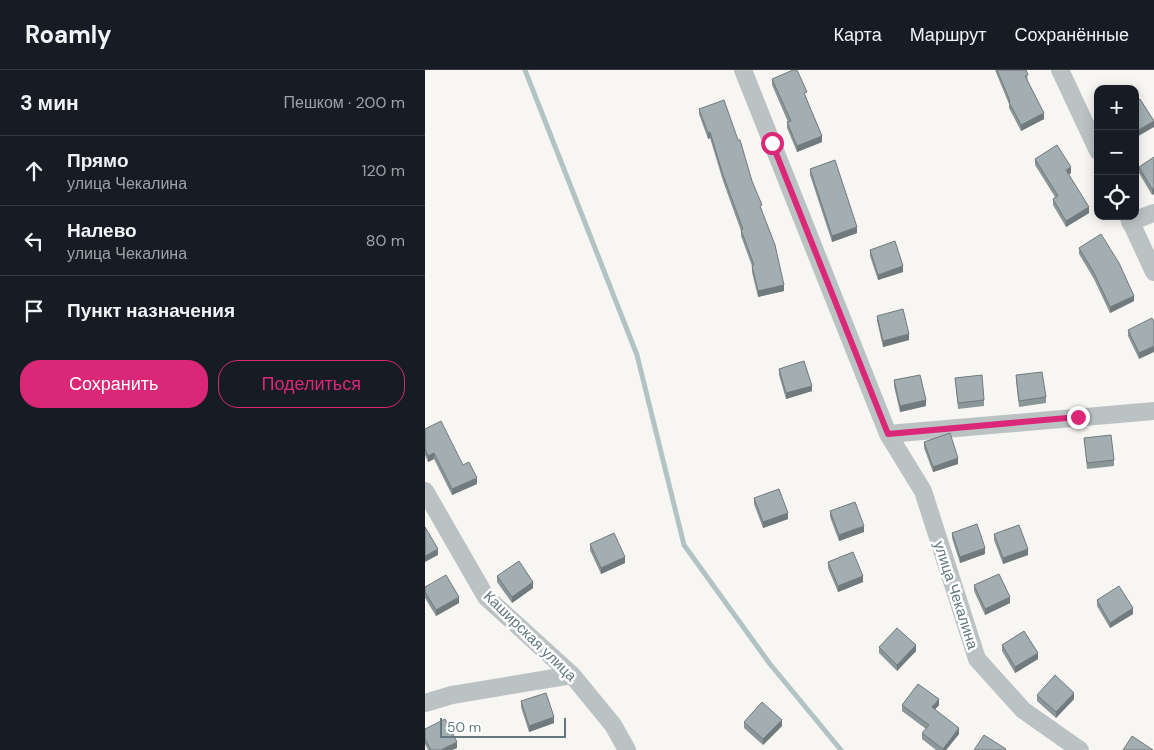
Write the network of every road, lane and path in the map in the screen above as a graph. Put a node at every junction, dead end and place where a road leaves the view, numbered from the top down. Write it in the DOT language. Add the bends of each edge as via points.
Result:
graph roads {
  1 [pos="743,70"];
  2 [pos="1060,70"];
  3 [pos="1094,143"];
  4 [pos="1154,213"];
  5 [pos="1139,217"];
  6 [pos="1129,220"];
  7 [pos="1154,272"];
  8 [pos="1154,410"];
  9 [pos="888,434"];
  10 [pos="425,491"];
  11 [pos="572,675"];
  12 [pos="425,703"];
  13 [pos="627,750"];
  14 [pos="1080,750"];
  1 -- 9 [label="street, улица Чекалина"];
  2 -- 3 [label="street"];
  4 -- 5 [label="street"];
  6 -- 7 [label="street"];
  8 -- 9 [label="street"];
  9 -- 14 [label="street, улица Чекалина" via="923,491 977,659 1023,710"];
  10 -- 11 [label="street, Каширская улица" via="486,597"];
  11 -- 12 [label="street" via="452,695"];
  11 -- 13 [label="street, Каширская улица" via="613,725"];
}
